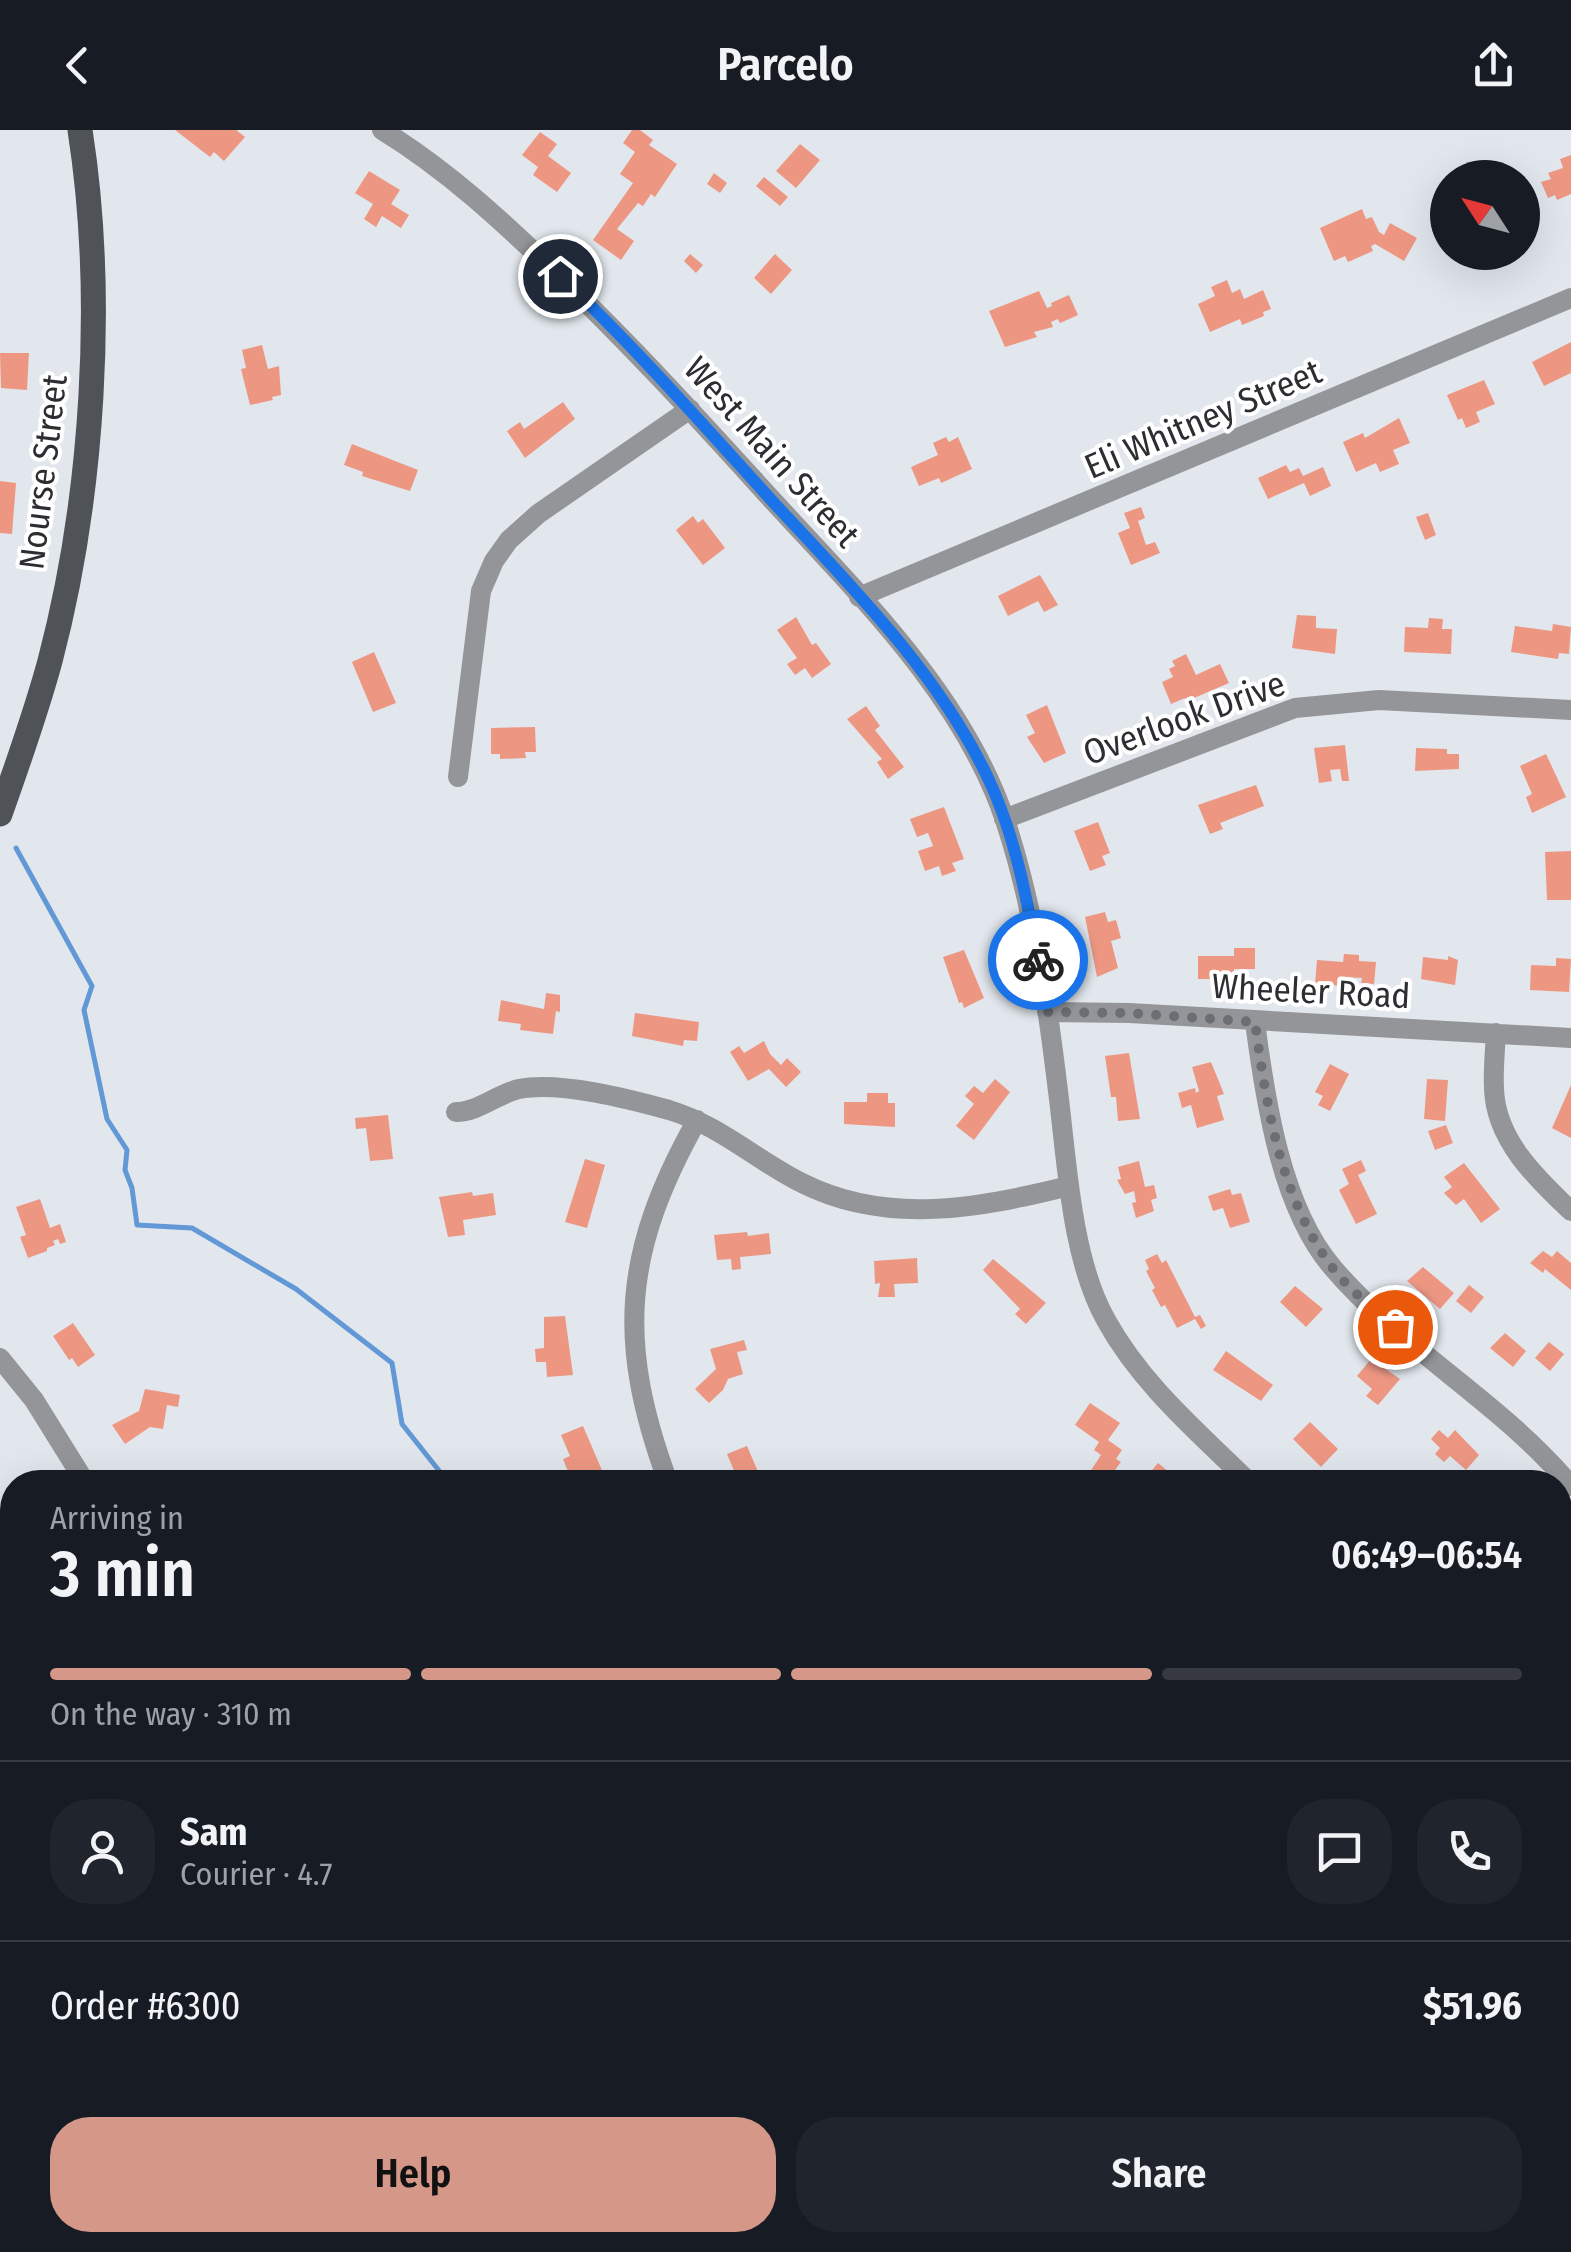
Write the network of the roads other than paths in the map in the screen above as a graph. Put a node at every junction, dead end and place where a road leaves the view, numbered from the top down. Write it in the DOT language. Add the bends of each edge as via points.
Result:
graph roads {
  1 [pos="80,130"];
  2 [pos="382,130"];
  3 [pos="1571,298"];
  4 [pos="690,409"];
  5 [pos="859,597"];
  6 [pos="1571,710"];
  7 [pos="458,777"];
  8 [pos="0,814"];
  9 [pos="1004,819"];
  10 [pos="1047,1012"];
  11 [pos="1255,1022"];
  12 [pos="1496,1033"];
  13 [pos="1571,1038"];
  14 [pos="456,1112"];
  15 [pos="697,1120"];
  16 [pos="1069,1186"];
  17 [pos="1571,1211"];
  18 [pos="0,1358"];
  19 [pos="78,1470"];
  20 [pos="664,1470"];
  21 [pos="1238,1470"];
  22 [pos="1557,1470"];
  1 -- 8 [label="main road, Nourse Street" via="92,290 83,472 50,659"];
  2 -- 4 [label="street, West Main Street" via="490,209"];
  3 -- 5 [label="street, Eli Whitney Street"];
  4 -- 5 [label="street, West Main Street"];
  4 -- 7 [label="street" via="538,514 494,562 481,590"];
  5 -- 9 [label="street, West Main Street" via="952,711"];
  6 -- 9 [label="street, Overlook Drive" via="1379,700 1295,708"];
  9 -- 10 [label="street, West Main Street"];
  10 -- 11 [label="street, Wheeler Road"];
  10 -- 16 [label="street, West Main Street"];
  11 -- 12 [label="street, Wheeler Road"];
  11 -- 22 [label="street" via="1288,1180 1313,1240 1372,1308"];
  12 -- 13 [label="street, Wheeler Road"];
  12 -- 17 [label="street" via="1494,1090 1510,1142"];
  14 -- 15 [label="street" via="519,1089 548,1088"];
  15 -- 16 [label="street" via="802,1183 885,1208 938,1210"];
  15 -- 20 [label="street" via="650,1220 634,1316 637,1380"];
  16 -- 21 [label="street, West Main Street" via="1090,1282 1115,1336 1165,1398"];
  18 -- 19 [label="street"];
}
